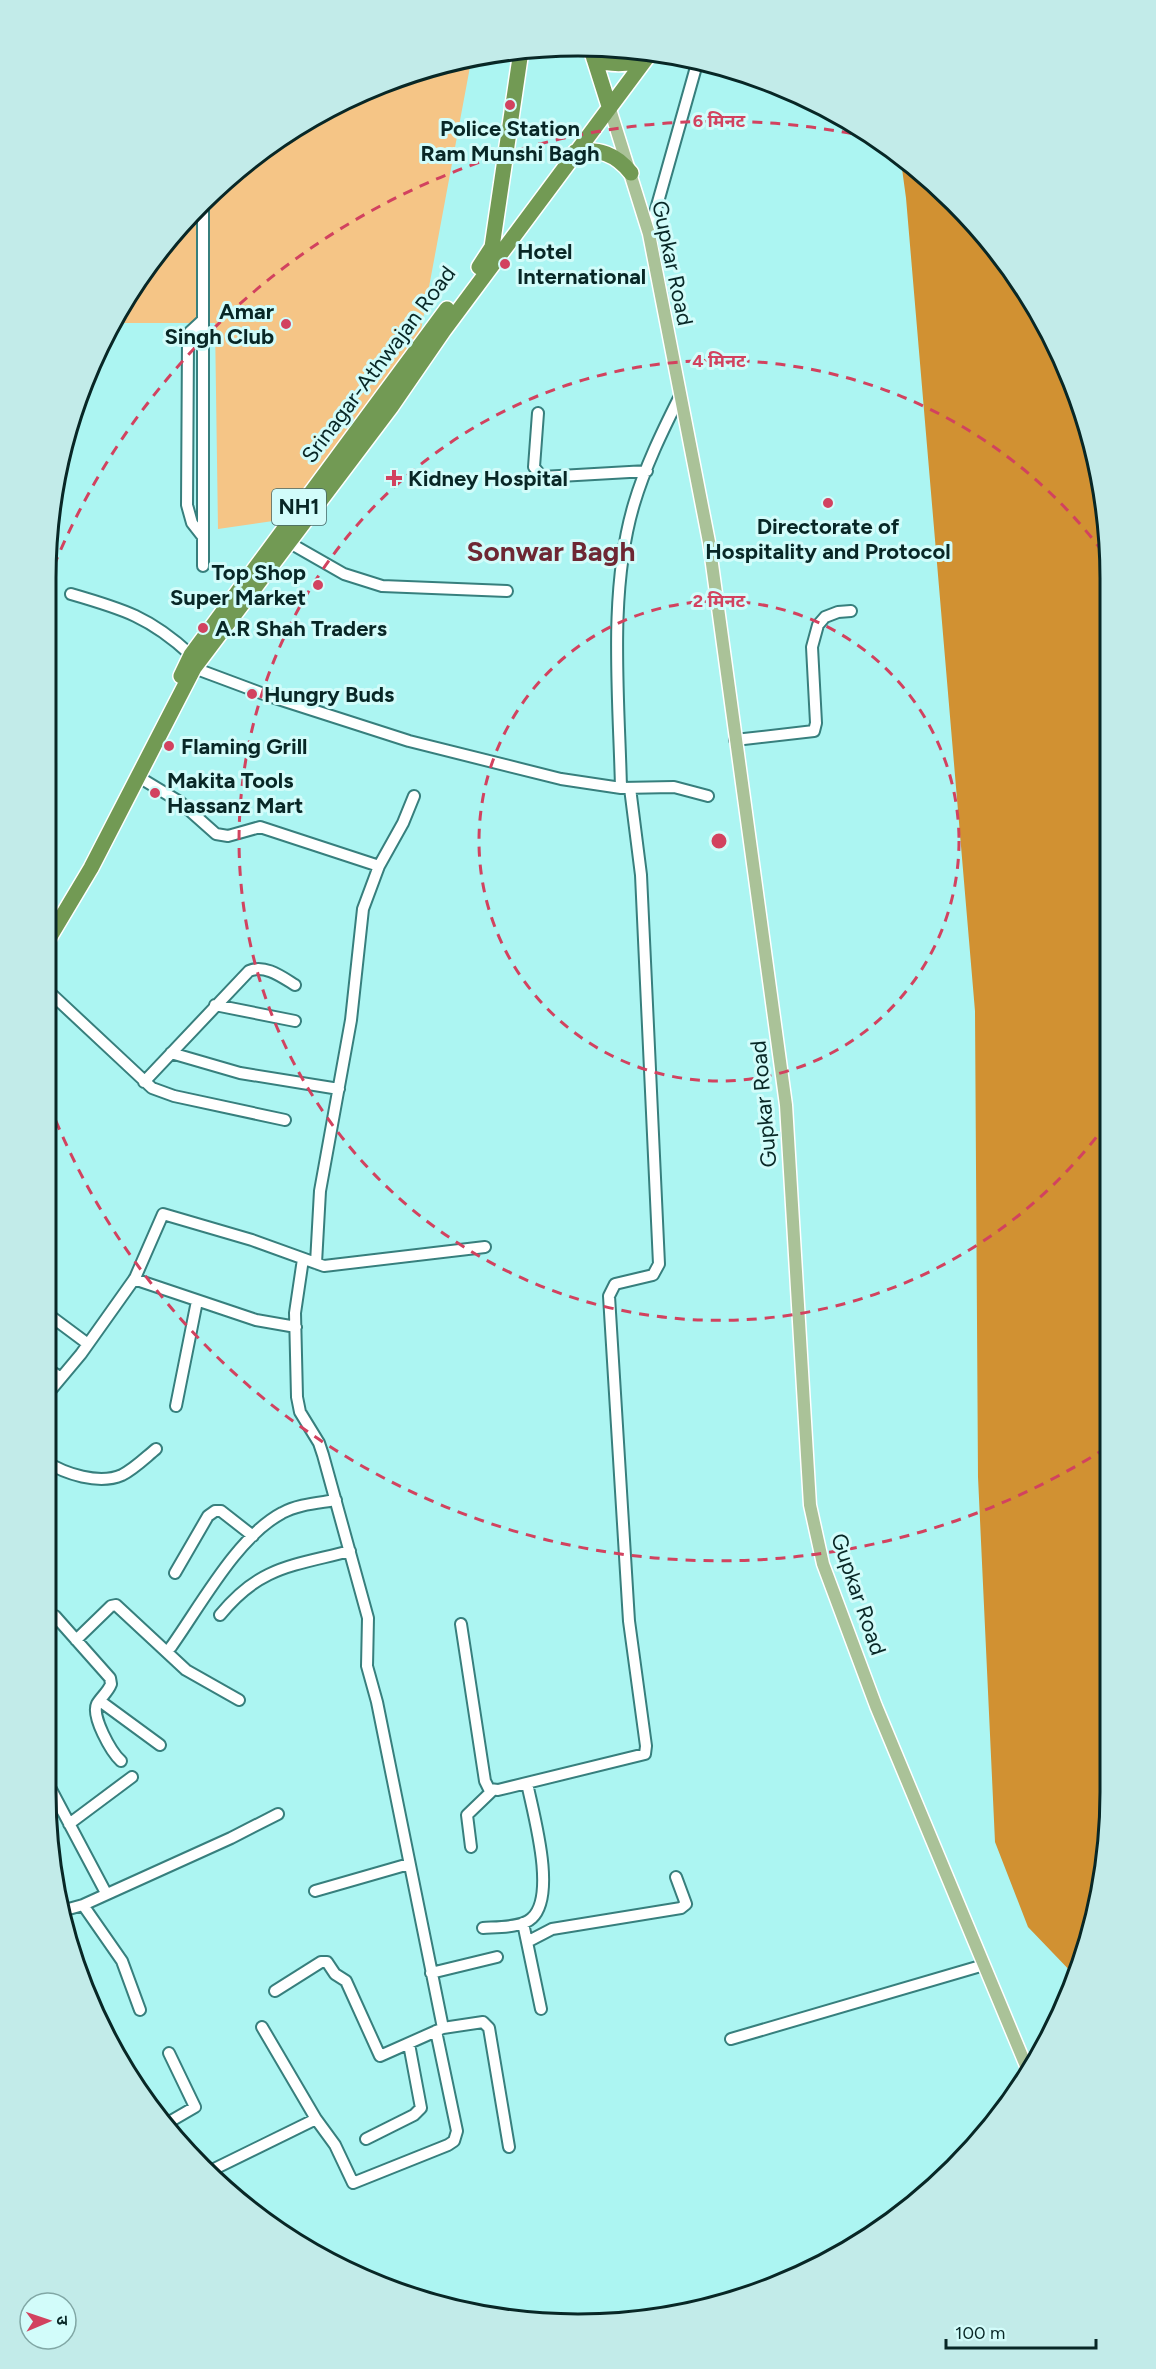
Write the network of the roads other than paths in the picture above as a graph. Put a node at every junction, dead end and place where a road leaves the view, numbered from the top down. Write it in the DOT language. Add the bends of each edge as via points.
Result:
graph roads {
  1 [pos="593,56"];
  2 [pos="598,57"];
  3 [pos="521,59"];
  4 [pos="638,59"];
  5 [pos="645,60"];
  6 [pos="695,69"];
  7 [pos="609,106"];
  8 [pos="575,152"];
  9 [pos="631,173"];
  10 [pos="203,215"];
  11 [pos="649,234"];
  12 [pos="493,256"];
  13 [pos="475,280"];
  14 [pos="203,320"];
  15 [pos="679,398"];
  16 [pos="538,413"];
  17 [pos="647,471"];
  18 [pos="203,537"];
  19 [pos="288,542"];
  20 [pos="203,567"];
  21 [pos="507,591"];
  22 [pos="71,594"];
  23 [pos="851,611"];
  24 [pos="192,661"];
  25 [pos="735,740"];
  26 [pos="137,776"];
  27 [pos="626,788"];
  28 [pos="414,796"];
  29 [pos="708,796"];
  30 [pos="379,866"];
  31 [pos="56,927"];
  32 [pos="295,985"];
  33 [pos="56,998"];
  34 [pos="215,1005"];
  35 [pos="296,1021"];
  36 [pos="171,1053"];
  37 [pos="144,1082"];
  38 [pos="339,1089"];
  39 [pos="285,1120"];
  40 [pos="485,1246"];
  41 [pos="303,1259"];
  42 [pos="316,1263"];
  43 [pos="134,1280"];
  44 [pos="197,1300"];
  45 [pos="56,1320"];
  46 [pos="296,1327"];
  47 [pos="88,1344"];
  48 [pos="56,1374"];
  49 [pos="62,1378"];
  50 [pos="56,1385"];
  51 [pos="176,1406"];
  52 [pos="156,1449"];
  53 [pos="56,1467"];
  54 [pos="336,1500"];
  55 [pos="253,1536"];
  56 [pos="350,1551"];
  57 [pos="175,1573"];
  58 [pos="220,1615"];
  59 [pos="56,1617"];
  60 [pos="460,1624"];
  61 [pos="76,1640"];
  62 [pos="171,1647"];
  63 [pos="239,1700"];
  64 [pos="100,1701"];
  65 [pos="160,1745"];
  66 [pos="121,1761"];
  67 [pos="132,1777"];
  68 [pos="527,1783"];
  69 [pos="493,1790"];
  70 [pos="56,1800"];
  71 [pos="278,1814"];
  72 [pos="69,1824"];
  73 [pos="471,1847"];
  74 [pos="409,1864"];
  75 [pos="676,1877"];
  76 [pos="315,1891"];
  77 [pos="106,1893"];
  78 [pos="83,1905"];
  79 [pos="69,1909"];
  80 [pos="523,1923"];
  81 [pos="483,1928"];
  82 [pos="527,1942"];
  83 [pos="497,1957"];
  84 [pos="984,1965"];
  85 [pos="431,1973"];
  86 [pos="274,1991"];
  87 [pos="541,2009"];
  88 [pos="140,2010"];
  89 [pos="262,2027"];
  90 [pos="439,2030"];
  91 [pos="731,2039"];
  92 [pos="409,2044"];
  93 [pos="169,2053"];
  94 [pos="1024,2061"];
  95 [pos="316,2119"];
  96 [pos="172,2120"];
  97 [pos="366,2139"];
  98 [pos="509,2146"];
  99 [pos="217,2168"];
  1 -- 7 [label="highway"];
  2 -- 4 [label="highway" via="610,64"];
  3 -- 12 [label="highway"];
  5 -- 7 [label="highway, NH1"];
  6 -- 11 [label="street"];
  7 -- 8 [label="highway, NH1"];
  7 -- 9 [label="main road, Gupkar Road"];
  8 -- 9 [label="highway" via="602,151 622,162"];
  8 -- 12 [label="highway, NH1"];
  9 -- 11 [label="main road, Gupkar Road"];
  10 -- 14 [label="street"];
  11 -- 15 [label="main road, Gupkar Road"];
  12 -- 13 [label="highway, Srinagar-Athwajan Road / NH1"];
  13 -- 19 [label="highway, Srinagar-Athwajan Road / NH1" via="415,372"];
  13 -- 24 [label="highway, Srinagar-Athwajan Road / NH1" via="374,404"];
  14 -- 18 [label="street"];
  14 -- 18 [label="street" via="190,332 188,340 187,505 192,523"];
  15 -- 17 [label="street"];
  15 -- 25 [label="main road, Gupkar Road" via="709,542"];
  16 -- 17 [label="street" via="534,467 542,477"];
  17 -- 27 [label="street" via="627,533 620,603 617,687"];
  18 -- 20 [label="street"];
  19 -- 21 [label="street" via="344,574 382,586"];
  19 -- 24 [label="highway, Srinagar-Athwajan Road / NH1"];
  22 -- 24 [label="street" via="128,610 150,622"];
  23 -- 25 [label="street" via="825,617 813,637 814,731"];
  24 -- 26 [label="highway, Srinagar-Athwajan Road / NH1"];
  24 -- 27 [label="street" via="269,696 409,741 561,779"];
  25 -- 84 [label="main road, Gupkar Road" via="786,1105 810,1505 823,1564 872,1695"];
  26 -- 30 [label="street" via="180,802 216,834 228,836 260,827"];
  26 -- 31 [label="highway, Srinagar-Athwajan Road / NH1" via="91,868"];
  27 -- 29 [label="street" via="674,787"];
  27 -- 68 [label="street" via="640,875 659,1264 645,1278 615,1284 609,1296 628,1610 646,1751 638,1758"];
  28 -- 30 [label="street"];
  30 -- 38 [label="street" via="363,909"];
  32 -- 34 [label="street" via="270,971 255,968"];
  33 -- 37 [label="street"];
  34 -- 35 [label="street"];
  34 -- 36 [label="street"];
  36 -- 37 [label="street"];
  36 -- 38 [label="street" via="240,1073"];
  37 -- 39 [label="street" via="174,1096"];
  38 -- 42 [label="street" via="320,1191"];
  40 -- 42 [label="street" via="334,1266"];
  41 -- 42 [label="street"];
  41 -- 43 [label="street" via="164,1214"];
  41 -- 46 [label="street"];
  43 -- 44 [label="street"];
  43 -- 47 [label="street"];
  44 -- 46 [label="street" via="256,1320"];
  44 -- 51 [label="street"];
  45 -- 47 [label="street"];
  46 -- 54 [label="street" via="300,1412 319,1443"];
  47 -- 49 [label="street"];
  48 -- 49 [label="street"];
  49 -- 50 [label="street"];
  52 -- 53 [label="street" via="127,1472 110,1478 65,1472"];
  54 -- 55 [label="street" via="285,1512"];
  54 -- 56 [label="street"];
  55 -- 57 [label="street" via="221,1511 215,1511 208,1516"];
  55 -- 62 [label="street"];
  56 -- 58 [label="street" via="266,1574 247,1586"];
  56 -- 74 [label="street" via="368,1618 367,1666"];
  59 -- 61 [label="street"];
  60 -- 69 [label="street" via="485,1781"];
  61 -- 63 [label="street" via="116,1605 186,1670"];
  61 -- 64 [label="street" via="111,1681"];
  64 -- 65 [label="street"];
  64 -- 66 [label="street" via="96,1708 98,1717 111,1750"];
  67 -- 72 [label="street"];
  68 -- 69 [label="street"];
  68 -- 80 [label="street" via="543,1886 537,1912"];
  69 -- 73 [label="street" via="467,1815"];
  70 -- 72 [label="street"];
  71 -- 77 [label="street"];
  72 -- 77 [label="street"];
  74 -- 76 [label="street"];
  74 -- 85 [label="street"];
  75 -- 82 [label="street" via="686,1904 681,1908 552,1929"];
  77 -- 78 [label="street"];
  78 -- 79 [label="street"];
  78 -- 88 [label="street" via="122,1961"];
  80 -- 81 [label="street"];
  80 -- 82 [label="street"];
  82 -- 87 [label="street"];
  83 -- 85 [label="street"];
  84 -- 91 [label="street"];
  84 -- 94 [label="main road, Gupkar Road"];
  85 -- 90 [label="street"];
  86 -- 92 [label="street" via="327,1962 346,1981 378,2055"];
  89 -- 95 [label="street"];
  90 -- 92 [label="street"];
  90 -- 95 [label="street" via="457,2131 454,2141 353,2183 335,2145"];
  90 -- 98 [label="street" via="477,2022 489,2028"];
  92 -- 97 [label="street" via="421,2108"];
  93 -- 96 [label="street" via="195,2107"];
  95 -- 99 [label="street"];
}
